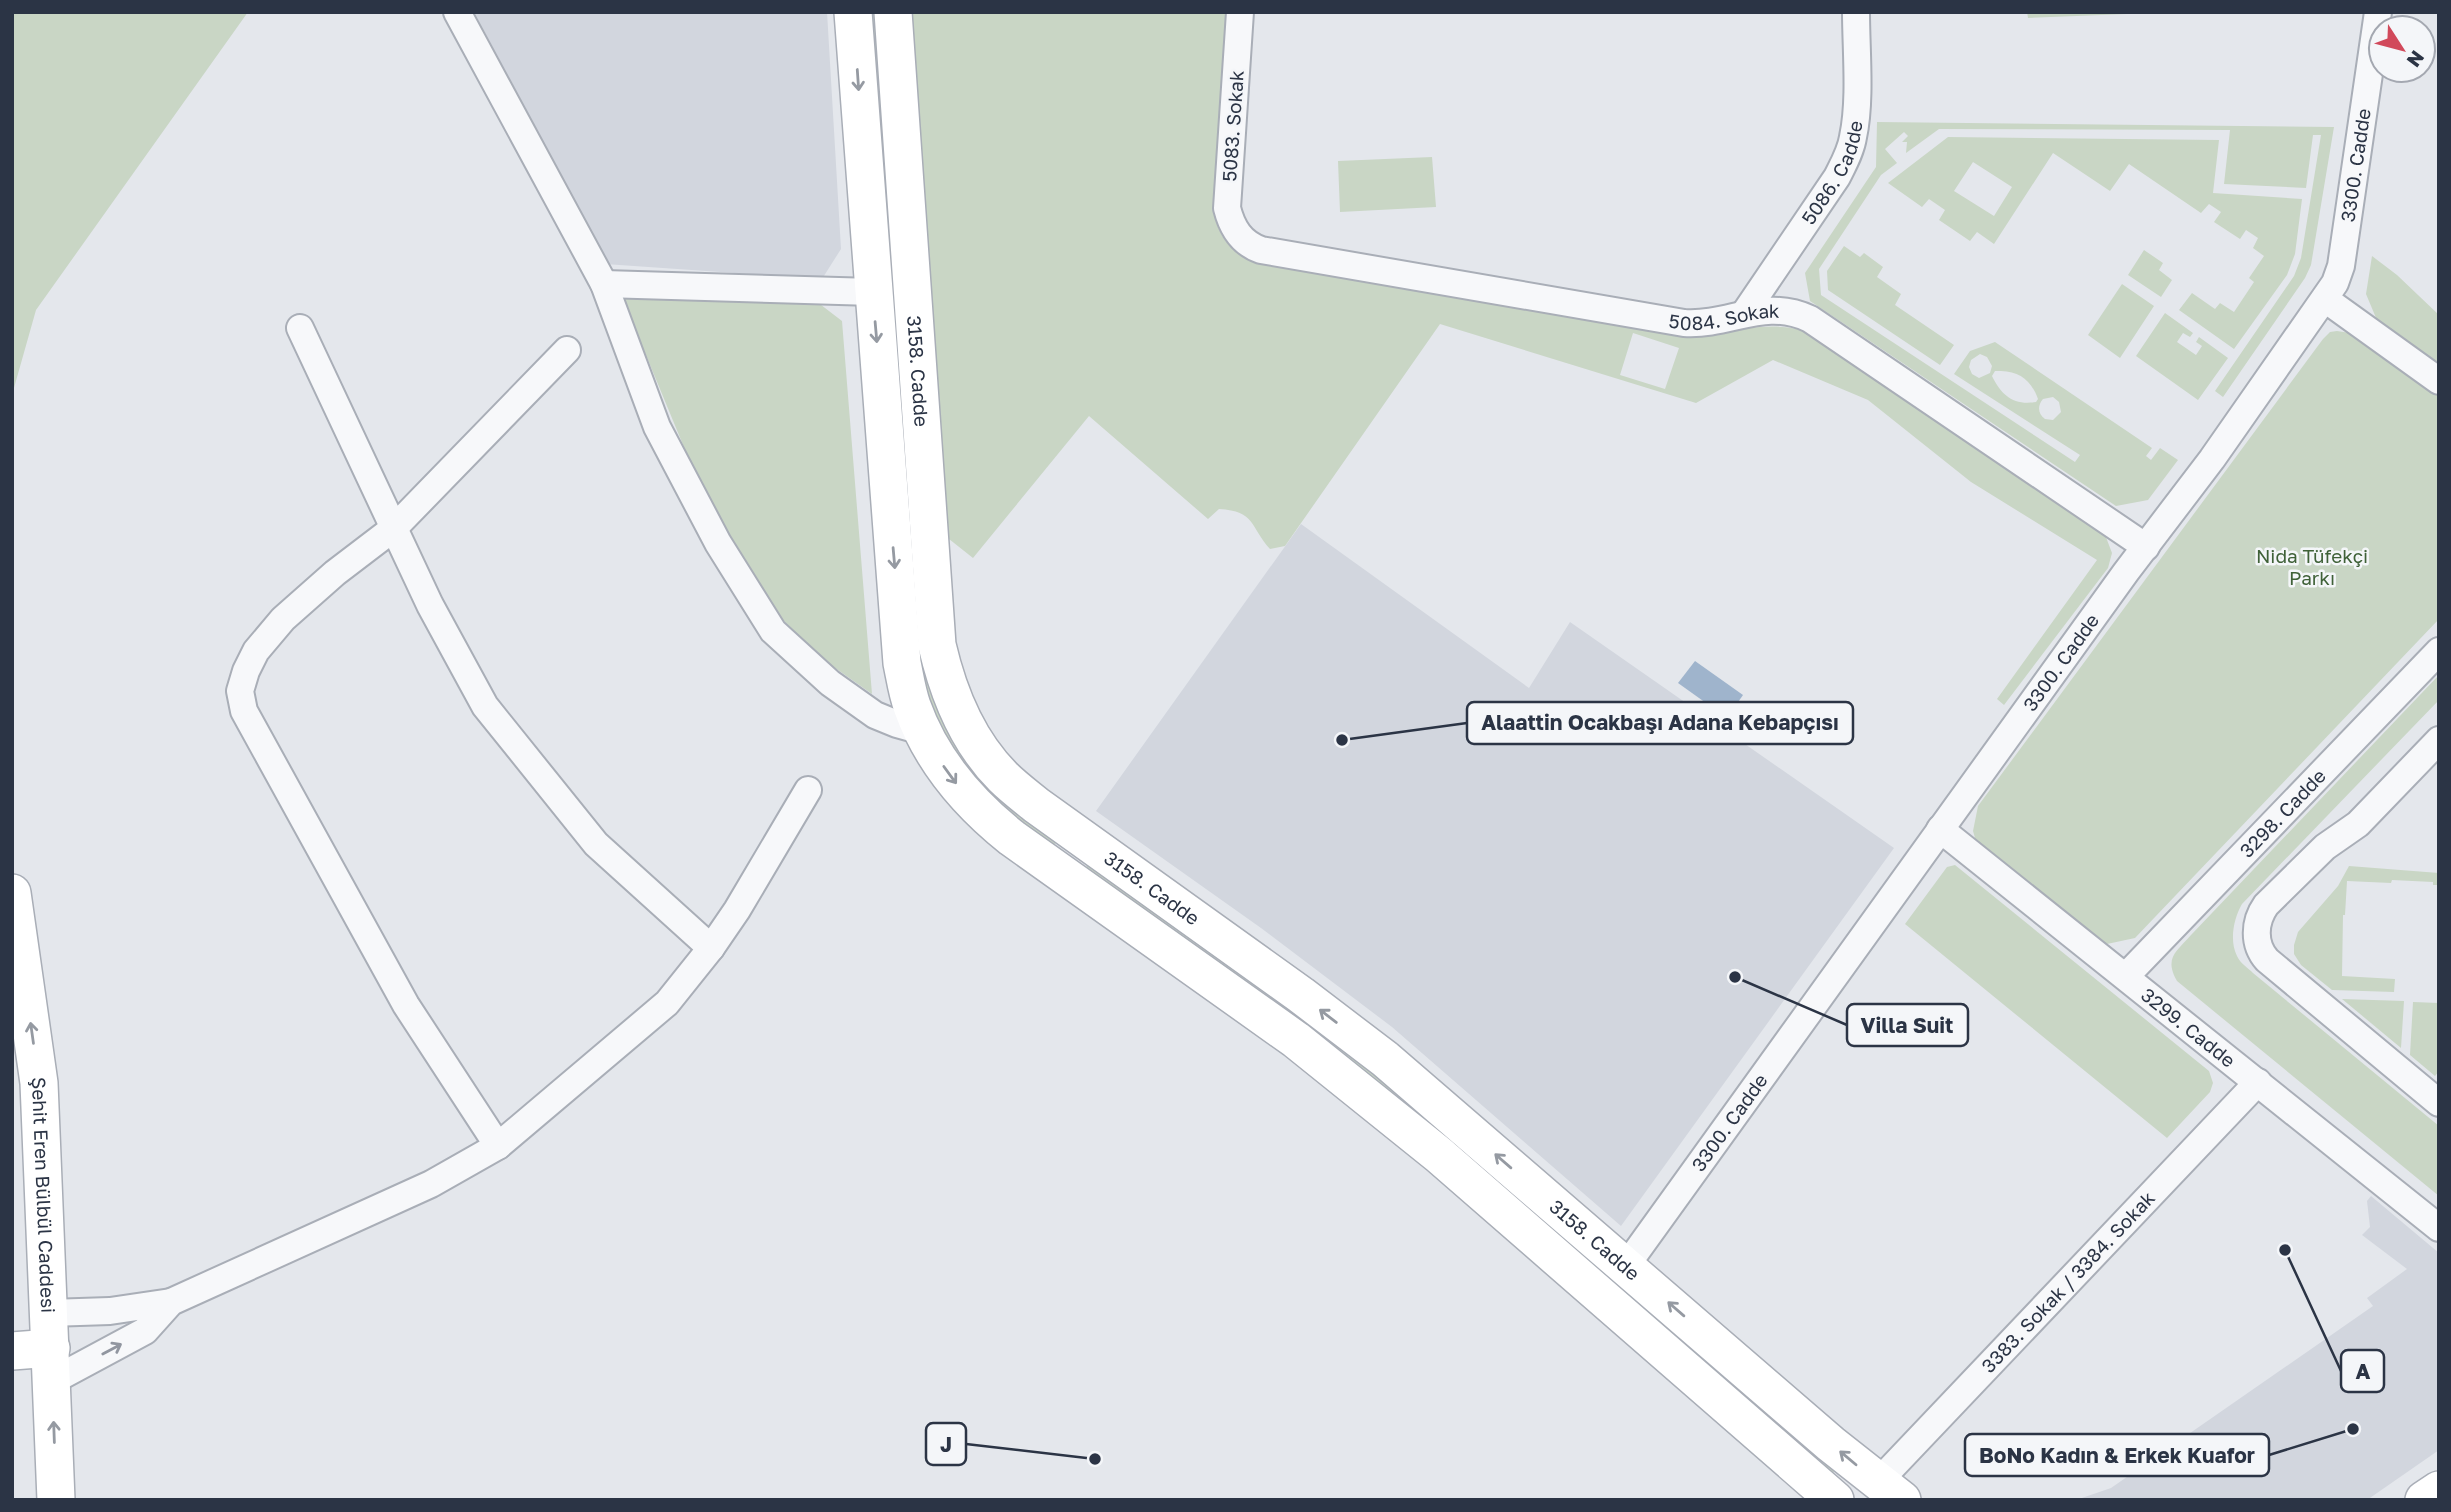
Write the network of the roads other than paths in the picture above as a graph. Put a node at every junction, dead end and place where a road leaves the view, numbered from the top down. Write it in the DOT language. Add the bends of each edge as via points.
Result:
graph roads {
  1 [pos="457,12"];
  2 [pos="853,12"];
  3 [pos="893,12"];
  4 [pos="1240,12"];
  5 [pos="1856,12"];
  6 [pos="2378,12"];
  7 [pos="1240,237"];
  8 [pos="604,285"];
  9 [pos="873,292"];
  10 [pos="2325,299"];
  11 [pos="1744,314"];
  12 [pos="300,328"];
  13 [pos="567,350"];
  14 [pos="2439,381"];
  15 [pos="394,528"];
  16 [pos="2146,547"];
  17 [pos="2439,651"];
  18 [pos="922,731"];
  19 [pos="2439,740"];
  20 [pos="807,790"];
  21 [pos="1940,829"];
  22 [pos="1084,838"];
  23 [pos="1060,872"];
  24 [pos="12,893"];
  25 [pos="710,948"];
  26 [pos="2126,976"];
  27 [pos="2259,1082"];
  28 [pos="2439,1103"];
  29 [pos="498,1146"];
  30 [pos="2439,1228"];
  31 [pos="1626,1266"];
  32 [pos="172,1302"];
  33 [pos="51,1347"];
  34 [pos="12,1351"];
  35 [pos="2439,1490"];
  36 [pos="1890,1491"];
  37 [pos="56,1500"];
  38 [pos="1835,1500"];
  39 [pos="2424,1500"];
  1 -- 8 [label="street"];
  2 -- 9 [label="street, 3158. Cadde, one-way"];
  3 -- 22 [label="street, 3158. Cadde" via="937,645 944,675 979,748 1002,777"];
  4 -- 7 [label="street, 5083. Sokak" via="1227,208"];
  5 -- 11 [label="street, 5086. Cadde" via="1856,116 1847,158"];
  6 -- 10 [label="street, 3300. Cadde" via="2341,266"];
  7 -- 11 [label="street, 5084. Sokak" via="1261,250 1684,323 1714,323"];
  8 -- 9 [label="street"];
  8 -- 18 [label="street" via="657,427 718,543 773,631 875,715"];
  9 -- 18 [label="street, 3158. Cadde, one-way" via="902,663"];
  10 -- 14 [label="street"];
  10 -- 16 [label="street, 3300. Cadde"];
  11 -- 16 [label="street, 5084. Sokak" via="1772,309 1810,319"];
  12 -- 15 [label="street"];
  13 -- 15 [label="street"];
  15 -- 25 [label="street" via="485,706 596,844"];
  15 -- 29 [label="street" via="283,619 256,651 240,691 244,711 406,1005"];
  16 -- 21 [label="street, 3300. Cadde"];
  17 -- 26 [label="street, 3298. Cadde"];
  18 -- 23 [label="street, 3158. Cadde, one-way" via="963,794"];
  19 -- 28 [label="street" via="2358,824 2325,847 2266,905 2256,929 2258,946 2267,960"];
  20 -- 25 [label="street"];
  21 -- 26 [label="street, 3299. Cadde"];
  21 -- 31 [label="street, 3300. Cadde"];
  22 -- 23 [label="street"];
  31 -- 22 [label="street, 3158. Cadde, one-way" via="1385,1059"];
  23 -- 38 [label="street, 3158. Cadde" via="1296,1040 1419,1138"];
  33 -- 24 [label="street, Şehit Eren Bülbül Caddesi, one-way" via="39,1083"];
  25 -- 29 [label="street" via="667,1003"];
  26 -- 27 [label="street, 3299. Cadde"];
  27 -- 30 [label="street, 3299. Cadde"];
  27 -- 36 [label="street, 3383. Sokak / 3384. Sokak"];
  29 -- 32 [label="street" via="431,1184"];
  36 -- 31 [label="street, 3158. Cadde, one-way"];
  32 -- 33 [label="street" via="110,1311"];
  33 -- 32 [label="street, one-way" via="145,1331"];
  33 -- 34 [label="street"];
  37 -- 33 [label="street, Şehit Eren Bülbül Caddesi, one-way"];
  35 -- 39 [label="street"];
}
